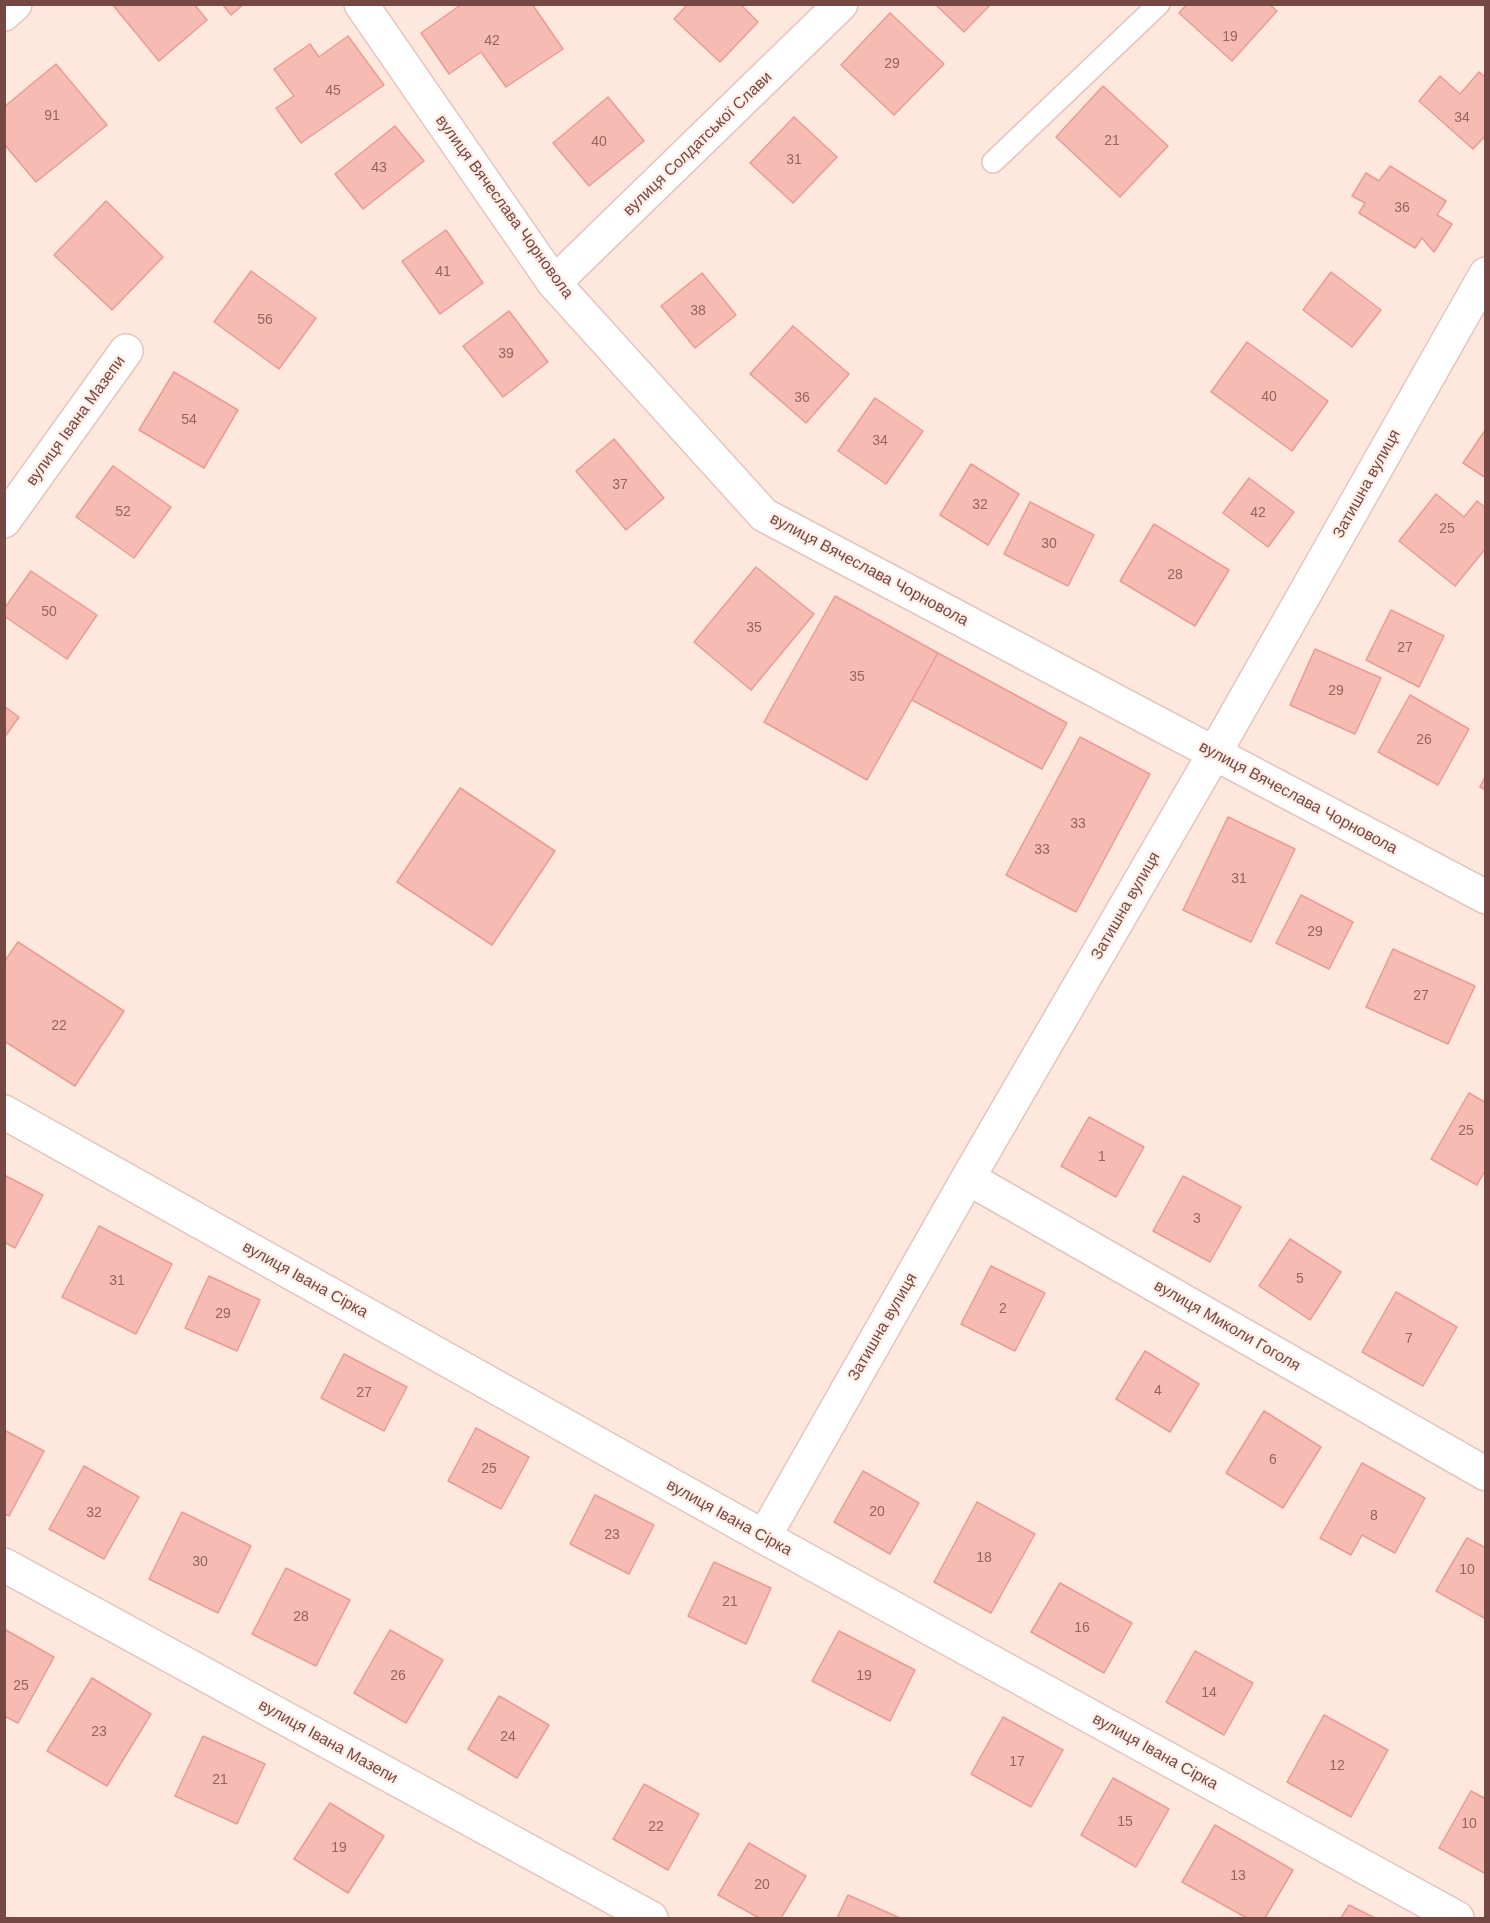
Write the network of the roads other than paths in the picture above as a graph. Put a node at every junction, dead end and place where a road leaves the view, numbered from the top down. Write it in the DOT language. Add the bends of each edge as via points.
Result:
graph roads {
  1 [pos="15,4"];
  2 [pos="361,4"];
  3 [pos="841,4"];
  4 [pos="1159,4"];
  5 [pos="4,14"];
  6 [pos="993,162"];
  7 [pos="1485,274"];
  8 [pos="554,283"];
  9 [pos="126,351"];
  10 [pos="4,521"];
  11 [pos="1214,754"];
  12 [pos="1485,897"];
  13 [pos="4,1112"];
  14 [pos="968,1178"];
  15 [pos="1485,1474"];
  16 [pos="764,1537"];
  17 [pos="4,1565"];
  18 [pos="651,1918"];
  19 [pos="1456,1918"];
  1 -- 5 [label="street"];
  2 -- 8 [label="street, вулиця Вячеслава Чорновола"];
  3 -- 8 [label="street, вулиця Солдатської Слави"];
  4 -- 6 [label="lane"];
  7 -- 11 [label="street, Затишна вулиця"];
  8 -- 11 [label="street, вулиця Вячеслава Чорновола" via="764,515"];
  9 -- 10 [label="street, вулиця Івана Мазепи"];
  11 -- 12 [label="street, вулиця Вячеслава Чорновола"];
  11 -- 14 [label="street, Затишна вулиця"];
  13 -- 16 [label="street, вулиця Івана Сірка"];
  14 -- 15 [label="street, вулиця Миколи Гоголя"];
  14 -- 16 [label="street, Затишна вулиця"];
  16 -- 19 [label="street, вулиця Івана Сірка"];
  17 -- 18 [label="street, вулиця Івана Мазепи"];
}
